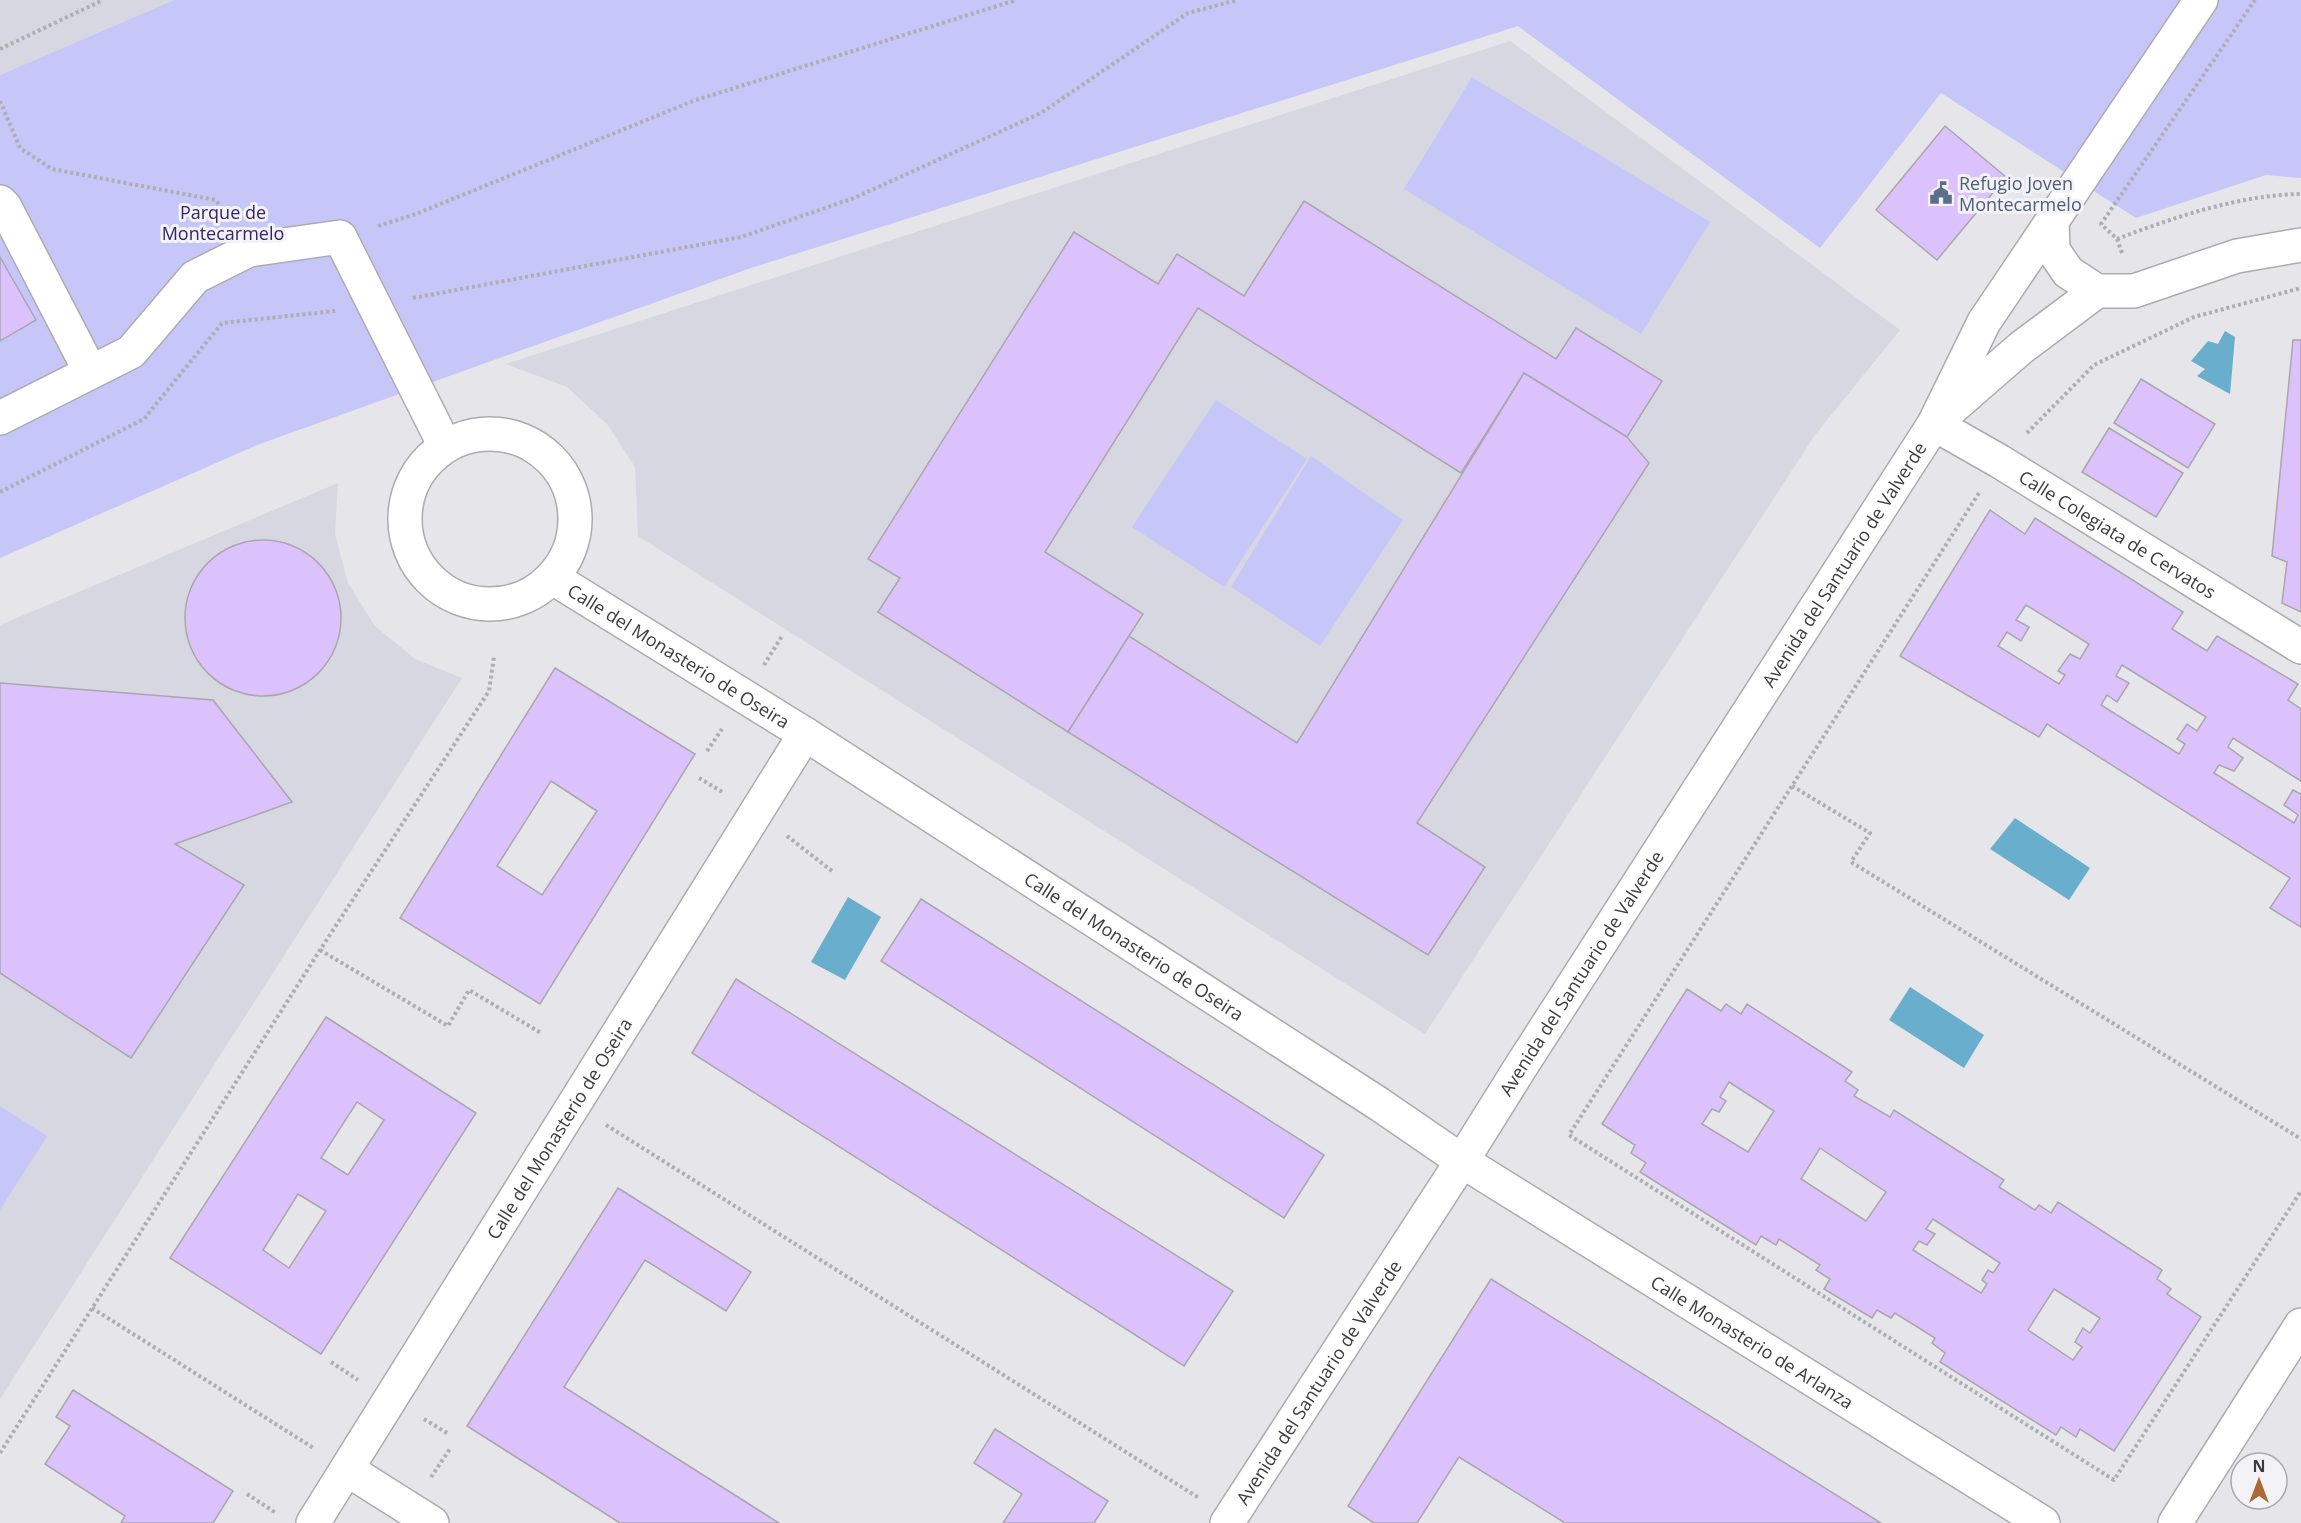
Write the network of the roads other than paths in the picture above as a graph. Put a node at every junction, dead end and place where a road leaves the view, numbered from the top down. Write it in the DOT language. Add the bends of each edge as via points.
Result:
graph roads {
  1 [pos="2201,0"];
  2 [pos="0,202"];
  3 [pos="2052,221"];
  4 [pos="2301,245"];
  5 [pos="2097,291"];
  6 [pos="90,371"];
  7 [pos="0,418"];
  8 [pos="1934,424"];
  9 [pos="445,446"];
  10 [pos="553,578"];
  11 [pos="2301,647"];
  12 [pos="805,734"];
  13 [pos="1462,1161"];
  14 [pos="2301,1325"];
  15 [pos="348,1470"];
  16 [pos="298,1520"];
  17 [pos="1228,1520"];
  18 [pos="432,1523"];
  19 [pos="2043,1523"];
  20 [pos="2175,1523"];
  1 -- 3 [label="street, Avenida del Santuario de Valverde"];
  2 -- 6 [label="street"];
  3 -- 5 [label="street" via="2053,250 2068,272"];
  3 -- 8 [label="street, Avenida del Santuario de Valverde" via="1984,322"];
  4 -- 5 [label="street" via="2237,256 2134,291"];
  5 -- 8 [label="street, Avenida del Santuario de Valverde" via="2022,347"];
  6 -- 7 [label="street"];
  6 -- 9 [label="street" via="131,352 195,277 249,250 340,237"];
  8 -- 11 [label="street, Calle Colegiata de Cervatos"];
  8 -- 13 [label="street, Avenida del Santuario de Valverde"];
  9 -- 10 [label="street" via="471,436 498,434 525,441 548,456 560,470 575,503 576,530 568,556"];
  9 -- 10 [label="street" via="423,465 408,490 404,520 408,549 422,574 445,594 472,605 530,597"];
  10 -- 12 [label="street, Calle del Monasterio de Oseira"];
  12 -- 13 [label="street, Calle del Monasterio de Oseira"];
  12 -- 15 [label="street, Calle del Monasterio de Oseira"];
  13 -- 17 [label="street, Avenida del Santuario de Valverde"];
  13 -- 19 [label="street, Calle Monasterio de Arlanza"];
  14 -- 20 [label="street"];
  15 -- 16 [label="street, Calle del Monasterio de Oseira"];
  15 -- 18 [label="street"];
}
